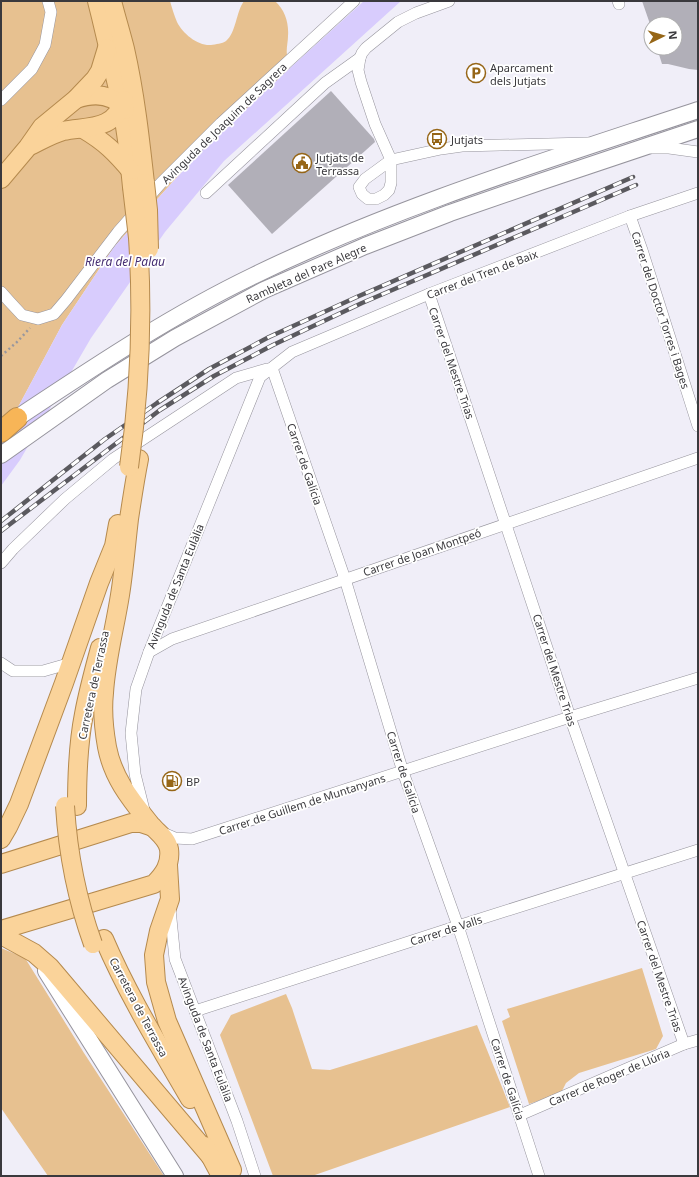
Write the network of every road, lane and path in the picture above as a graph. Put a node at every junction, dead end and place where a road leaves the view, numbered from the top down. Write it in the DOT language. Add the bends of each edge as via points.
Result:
graph roads {
  1 [pos="48,1"];
  2 [pos="96,1"];
  3 [pos="112,1"];
  4 [pos="354,1"];
  5 [pos="449,1"];
  6 [pos="108,43"];
  7 [pos="125,49"];
  8 [pos="360,58"];
  9 [pos="76,98"];
  10 [pos="1,100"];
  11 [pos="122,106"];
  12 [pos="698,110"];
  13 [pos="83,129"];
  14 [pos="698,129"];
  15 [pos="140,143"];
  16 [pos="600,143"];
  17 [pos="28,147"];
  18 [pos="640,148"];
  19 [pos="698,152"];
  20 [pos="1,179"];
  21 [pos="136,180"];
  22 [pos="206,193"];
  23 [pos="698,193"];
  24 [pos="630,216"];
  25 [pos="1,292"];
  26 [pos="428,294"];
  27 [pos="38,319"];
  28 [pos="1,356"];
  29 [pos="272,368"];
  30 [pos="9,421"];
  31 [pos="698,426"];
  32 [pos="1,432"];
  33 [pos="1,455"];
  34 [pos="698,458"];
  35 [pos="134,463"];
  36 [pos="129,519"];
  37 [pos="506,524"];
  38 [pos="114,546"];
  39 [pos="1,563"];
  40 [pos="344,579"];
  41 [pos="149,652"];
  42 [pos="1,663"];
  43 [pos="71,663"];
  44 [pos="698,678"];
  45 [pos="570,717"];
  46 [pos="403,772"];
  47 [pos="71,806"];
  48 [pos="152,825"];
  49 [pos="1,839"];
  50 [pos="698,850"];
  51 [pos="1,864"];
  52 [pos="168,865"];
  53 [pos="624,873"];
  54 [pos="170,899"];
  55 [pos="458,926"];
  56 [pos="1,930"];
  57 [pos="1,935"];
  58 [pos="98,941"];
  59 [pos="34,953"];
  60 [pos="195,1011"];
  61 [pos="698,1040"];
  62 [pos="684,1044"];
  63 [pos="520,1116"];
  64 [pos="212,1157"];
  65 [pos="229,1174"];
  66 [pos="175,1176"];
  67 [pos="255,1176"];
  68 [pos="539,1176"];
  1 -- 10 [label="street" via="51,12 44,45 32,69"];
  2 -- 6 [label="main road"];
  3 -- 7 [label="main road"];
  4 -- 27 [label="street, Avinguda de Joaquim de Sagrera" via="215,128 118,232 54,314"];
  5 -- 8 [label="street" via="398,22 366,48"];
  6 -- 9 [label="main road" via="100,71"];
  6 -- 11 [label="main road"];
  7 -- 11 [label="main road" via="125,92"];
  7 -- 15 [label="main road"];
  8 -- 16 [label="street, Rambleta del Pare Alegre" via="358,70 361,82 375,124 391,160 462,146"];
  8 -- 22 [label="street" via="325,83"];
  9 -- 11 [label="main road" via="88,95 108,96"];
  9 -- 17 [label="main road" via="42,127"];
  11 -- 13 [label="main road" via="113,118 103,124"];
  11 -- 15 [label="main road"];
  11 -- 21 [label="main road"];
  12 -- 16 [label="main road, Rambleta del Pare Alegre"];
  13 -- 17 [label="main road" via="54,134"];
  13 -- 21 [label="main road" via="111,148"];
  14 -- 18 [label="main road, Rambleta del Pare Alegre"];
  15 -- 21 [label="main road"];
  16 -- 30 [label="main road, Rambleta del Pare Alegre" via="451,193 346,234 254,275 130,344"];
  17 -- 20 [label="main road"];
  18 -- 19 [label="street, Rambleta del Pare Alegre"];
  18 -- 33 [label="main road, Rambleta del Pare Alegre" via="450,213 270,287 176,338 107,380"];
  21 -- 35 [label="main road, bridge" via="140,347"];
  23 -- 24 [label="street, Carrer del Tren de Baix"];
  24 -- 26 [label="street, Carrer del Tren de Baix"];
  24 -- 31 [label="street, Carrer del Doctor Torres i Bages"];
  25 -- 27 [label="street" via="22,315"];
  26 -- 29 [label="street, Carrer del Tren de Baix" via="292,352"];
  26 -- 37 [label="street, Carrer del Mestre Trias"];
  27 -- 28 [label="path"];
  29 -- 39 [label="street" via="236,378 113,460 65,499"];
  29 -- 40 [label="street, Carrer de Galícia"];
  29 -- 41 [label="street, Avinguda de Santa Eulàlia" via="260,378"];
  30 -- 32 [label="highway"];
  34 -- 37 [label="street, Carrer de Joan Montpeó"];
  35 -- 36 [label="main road"];
  35 -- 38 [label="main road"];
  36 -- 47 [label="main road, Carretera de Terrassa" via="84,713"];
  36 -- 48 [label="main road" via="104,694 104,716 107,748 113,770 119,783"];
  37 -- 40 [label="street, Carrer de Joan Montpeó"];
  37 -- 45 [label="street, Carrer del Mestre Trias"];
  38 -- 43 [label="main road"];
  38 -- 47 [label="main road, Carretera de Terrassa" via="68,742 66,768"];
  40 -- 41 [label="street, Carrer de Joan Montpeó" via="172,639"];
  40 -- 46 [label="street, Carrer de Galícia"];
  41 -- 48 [label="street, Avinguda de Santa Eulàlia" via="136,689 132,734 135,774"];
  42 -- 43 [label="street" via="13,671 42,671"];
  43 -- 49 [label="main road" via="19,804"];
  44 -- 45 [label="street, Carrer de Guillem de Muntanyans"];
  45 -- 46 [label="street, Carrer de Guillem de Muntanyans"];
  45 -- 53 [label="street, Carrer del Mestre Trias"];
  46 -- 48 [label="street, Carrer de Guillem de Muntanyans" via="192,839 174,838"];
  46 -- 55 [label="street, Carrer de Galícia"];
  47 -- 58 [label="main road, Carretera de Terrassa, bridge" via="69,851 76,887 84,920"];
  48 -- 51 [label="main road" via="132,823"];
  48 -- 52 [label="main road" via="164,838 169,850"];
  50 -- 53 [label="street, Carrer de Valls"];
  52 -- 54 [label="main road"];
  52 -- 56 [label="main road" via="154,884"];
  53 -- 55 [label="street, Carrer de Valls"];
  53 -- 62 [label="street, Carrer del Mestre Trias"];
  54 -- 60 [label="street, Avinguda de Santa Eulàlia" via="175,959"];
  54 -- 65 [label="main road" via="154,955 156,982 168,1021"];
  55 -- 60 [label="street, Carrer de Valls"];
  55 -- 63 [label="street, Carrer de Galícia"];
  57 -- 59 [label="main road"];
  58 -- 64 [label="main road, Carretera de Terrassa" via="109,979 122,1006"];
  58 -- 65 [label="main road, Carretera de Terrassa" via="122,979"];
  59 -- 64 [label="main road" via="50,967"];
  59 -- 66 [label="main road"];
  60 -- 67 [label="street, Avinguda de Santa Eulàlia"];
  61 -- 62 [label="street, Carrer de Roger de Llúria"];
  62 -- 63 [label="street, Carrer de Roger de Llúria"];
  63 -- 68 [label="street, Carrer de Galícia"];
  64 -- 65 [label="main road, Carretera de Terrassa"];
}
